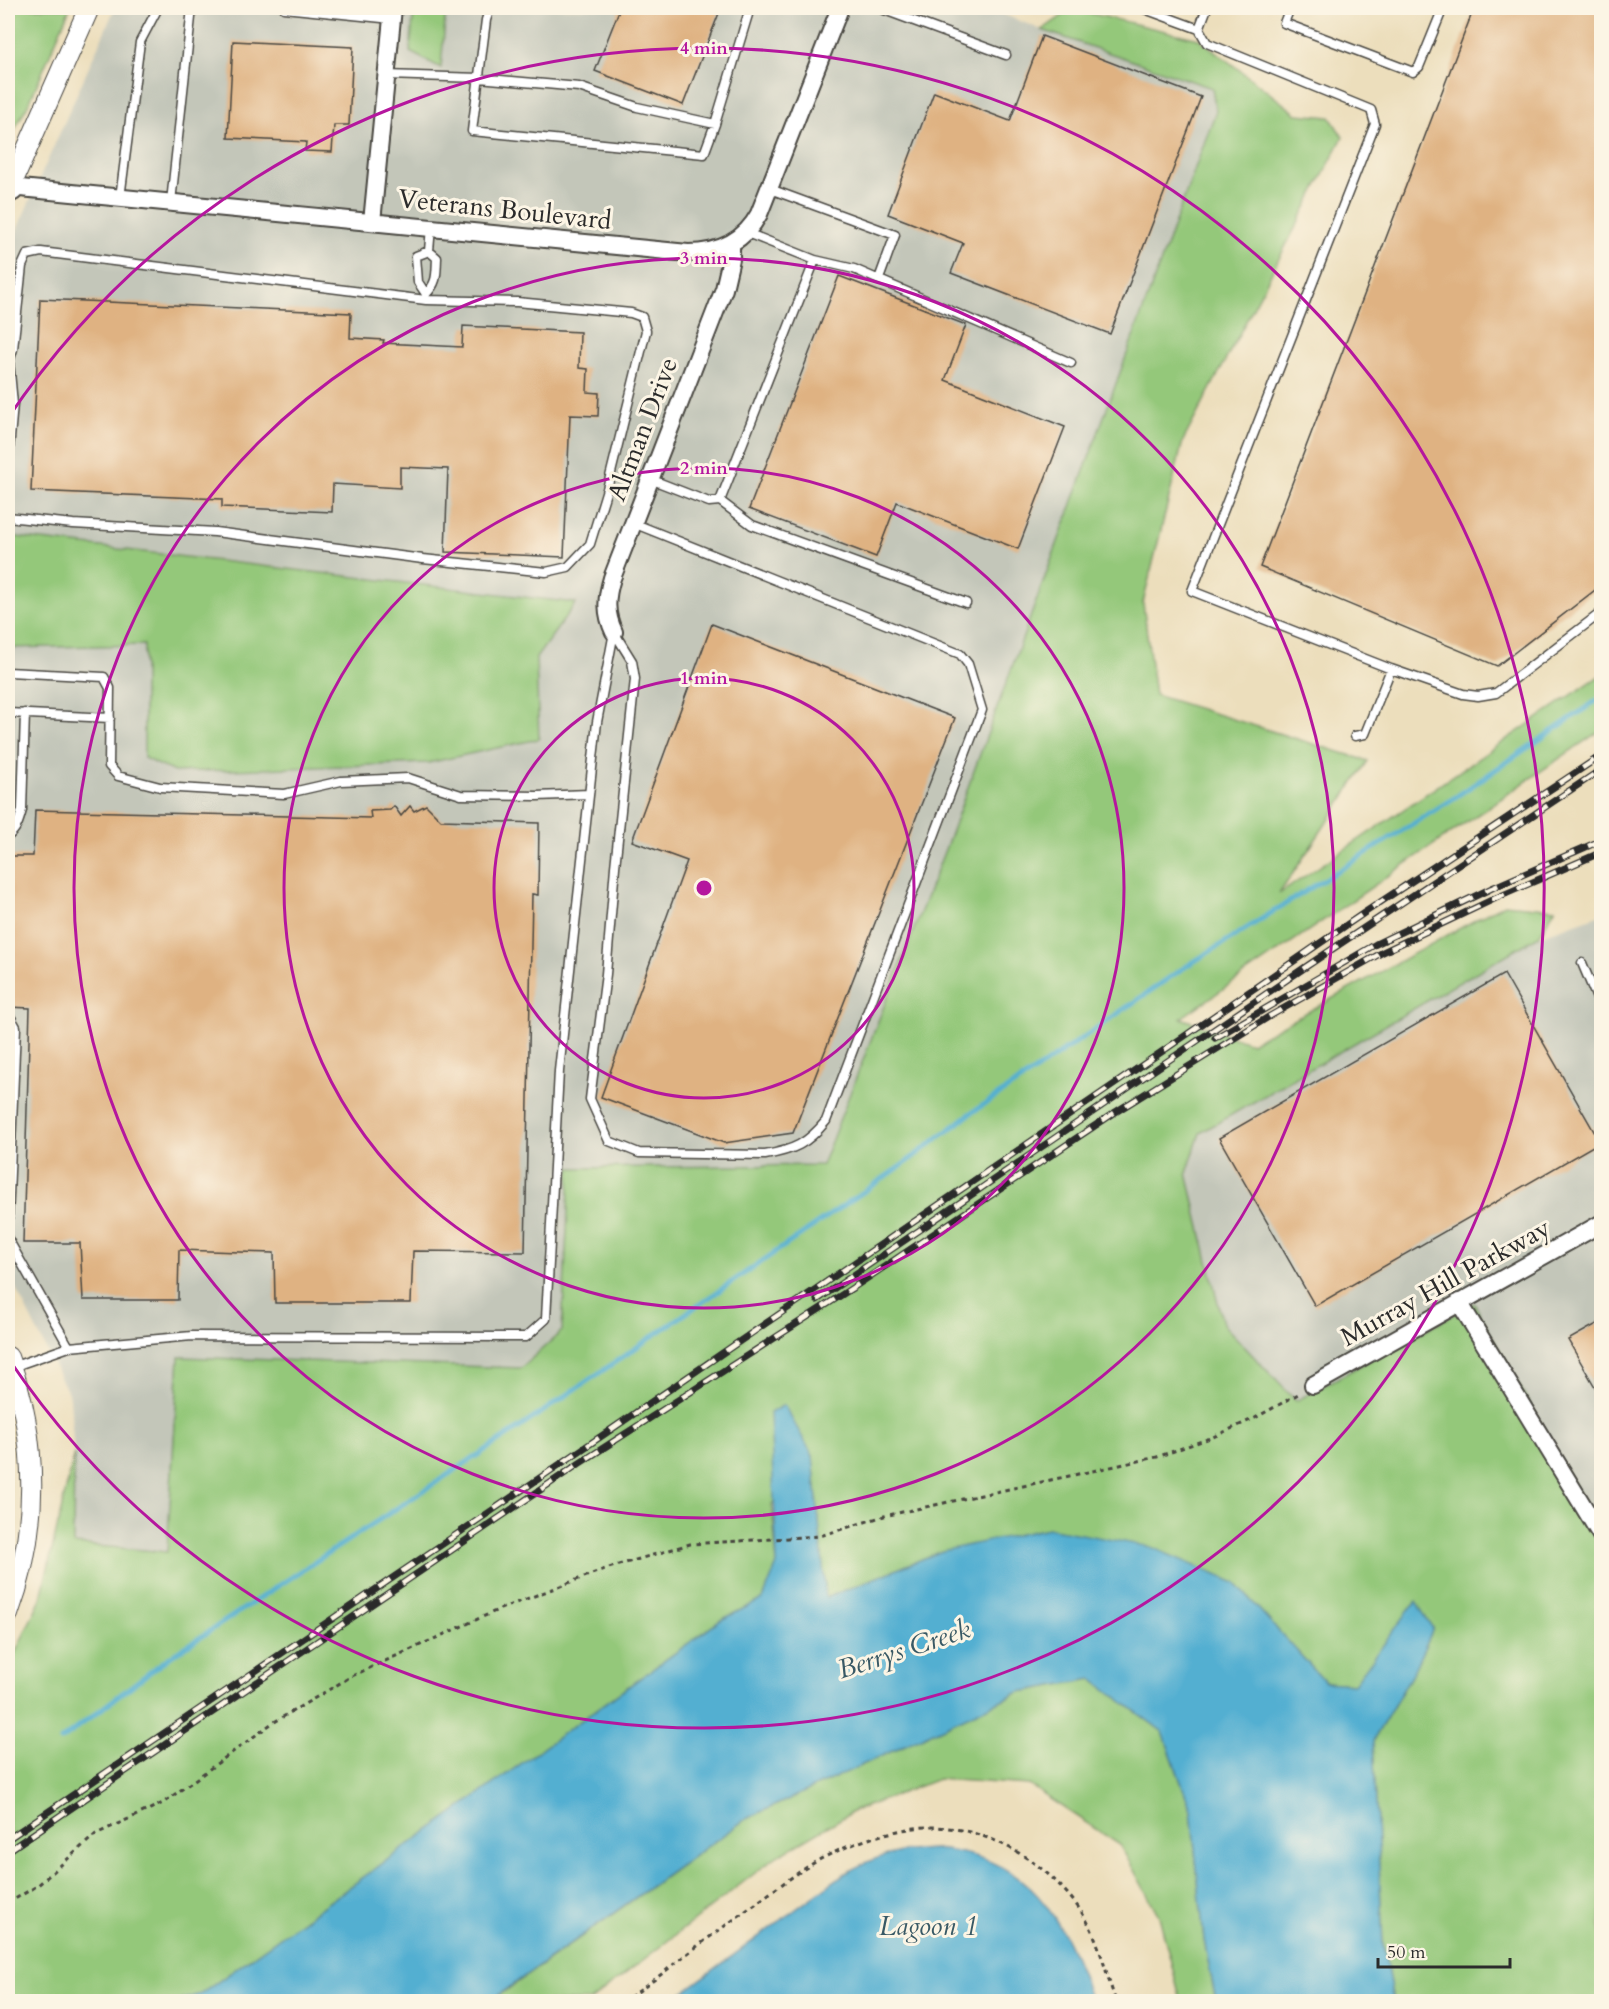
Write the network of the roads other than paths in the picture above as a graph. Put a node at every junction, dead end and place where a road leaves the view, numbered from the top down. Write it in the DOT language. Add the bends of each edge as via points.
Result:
graph roads {
  1 [pos="89,8"];
  2 [pos="158,8"];
  3 [pos="192,8"];
  4 [pos="284,8"];
  5 [pos="490,8"];
  6 [pos="750,8"];
  7 [pos="840,8"];
  8 [pos="879,8"];
  9 [pos="1142,8"];
  10 [pos="1206,8"];
  11 [pos="1290,8"];
  12 [pos="1443,8"];
  13 [pos="393,13"];
  14 [pos="1199,29"];
  15 [pos="1006,56"];
  16 [pos="387,75"];
  17 [pos="479,78"];
  18 [pos="716,124"];
  19 [pos="8,187"];
  20 [pos="770,189"];
  21 [pos="120,198"];
  22 [pos="171,202"];
  23 [pos="372,222"];
  24 [pos="431,227"];
  25 [pos="747,233"];
  26 [pos="731,244"];
  27 [pos="429,251"];
  28 [pos="815,260"];
  29 [pos="879,279"];
  30 [pos="426,297"];
  31 [pos="8,363"];
  32 [pos="1071,363"];
  33 [pos="8,461"];
  34 [pos="650,479"];
  35 [pos="720,501"];
  36 [pos="8,517"];
  37 [pos="633,523"];
  38 [pos="966,603"];
  39 [pos="1602,612"];
  40 [pos="614,632"];
  41 [pos="1391,669"];
  42 [pos="8,672"];
  43 [pos="8,712"];
  44 [pos="25,713"];
  45 [pos="110,718"];
  46 [pos="1355,736"];
  47 [pos="589,794"];
  48 [pos="8,836"];
  49 [pos="1582,963"];
  50 [pos="1602,1010"];
  51 [pos="8,1017"];
  52 [pos="8,1221"];
  53 [pos="1602,1222"];
  54 [pos="8,1239"];
  55 [pos="1459,1302"];
  56 [pos="69,1347"];
  57 [pos="10,1362"];
  58 [pos="1313,1385"];
  59 [pos="1602,1536"];
  60 [pos="8,1614"];
  1 -- 19 [label="street"];
  2 -- 21 [label="lane" via="140,42"];
  3 -- 22 [label="lane"];
  4 -- 13 [label="lane"];
  5 -- 17 [label="lane"];
  6 -- 18 [label="lane"];
  7 -- 20 [label="street, Veterans Boulevard"];
  8 -- 15 [label="lane"];
  9 -- 14 [label="lane"];
  10 -- 14 [label="lane"];
  11 -- 12 [label="lane" via="1284,23 1413,72 1419,67"];
  13 -- 16 [label="street"];
  14 -- 41 [label="lane" via="1207,43 1371,110 1375,123 1192,591"];
  16 -- 17 [label="lane"];
  16 -- 23 [label="street"];
  17 -- 18 [label="lane" via="579,87 637,107"];
  17 -- 18 [label="lane" via="472,130 704,154"];
  19 -- 21 [label="street, Veterans Boulevard"];
  20 -- 25 [label="street, Veterans Boulevard"];
  20 -- 29 [label="lane" via="895,235"];
  21 -- 22 [label="street, Veterans Boulevard"];
  22 -- 23 [label="street, Veterans Boulevard"];
  23 -- 24 [label="street, Veterans Boulevard"];
  24 -- 26 [label="street, Veterans Boulevard" via="688,253"];
  24 -- 27 [label="lane"];
  25 -- 26 [label="street, Veterans Boulevard"];
  25 -- 28 [label="lane"];
  26 -- 34 [label="street, Altman Drive" via="724,289"];
  27 -- 30 [label="lane" via="437,258 435,285"];
  27 -- 30 [label="lane" via="416,256 417,282"];
  28 -- 29 [label="lane"];
  28 -- 35 [label="lane"];
  29 -- 32 [label="lane"];
  30 -- 31 [label="lane" via="41,252 27,255 22,266"];
  30 -- 36 [label="lane" via="517,302 642,317 646,332 607,489 590,544 568,567 546,572 215,532"];
  31 -- 33 [label="lane" via="13,404"];
  34 -- 35 [label="lane" via="709,502"];
  34 -- 37 [label="street, Altman Drive"];
  35 -- 38 [label="lane" via="752,525"];
  37 -- 40 [label="street, Altman Drive" via="608,593 609,621"];
  37 -- 40 [label="lane" via="960,654 968,664 982,710 826,1121 814,1136 783,1152 639,1153 609,1141 590,1099 635,679 632,661"];
  39 -- 41 [label="lane" via="1496,693 1463,694"];
  40 -- 47 [label="lane" via="597,722"];
  41 -- 46 [label="lane" via="1365,734"];
  42 -- 45 [label="lane" via="104,677 110,688"];
  43 -- 44 [label="lane"];
  44 -- 45 [label="lane"];
  44 -- 48 [label="lane" via="22,810 19,823"];
  45 -- 47 [label="lane" via="109,766 118,776 160,788 284,794 341,780 408,778 460,795"];
  47 -- 56 [label="lane" via="558,1071 546,1319 526,1336 192,1336"];
  49 -- 50 [label="lane"];
  51 -- 52 [label="lane" via="16,1027"];
  53 -- 55 [label="street, Murray Hill Parkway"];
  54 -- 56 [label="lane"];
  55 -- 58 [label="street, Murray Hill Parkway"];
  55 -- 59 [label="street"];
  56 -- 57 [label="lane"];
  57 -- 60 [label="street" via="26,1425 32,1486 27,1544"];
}
